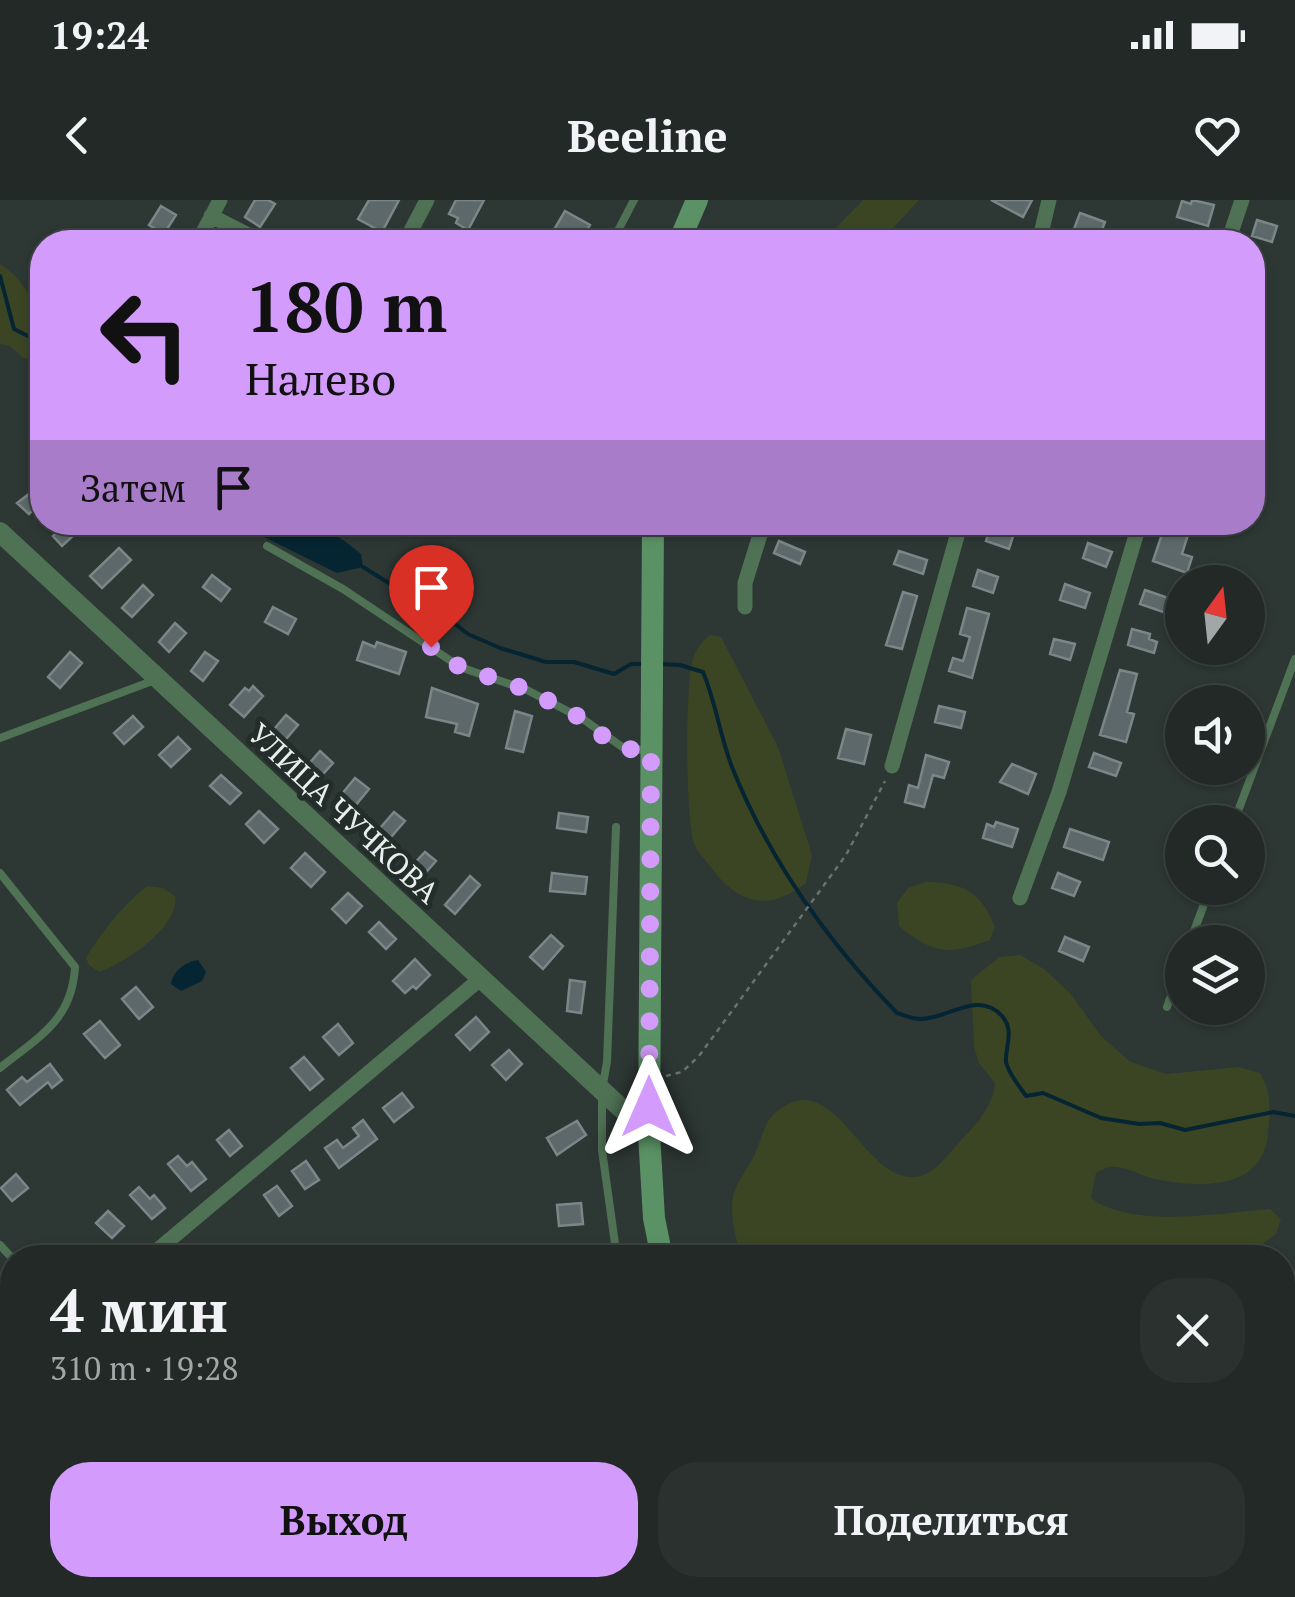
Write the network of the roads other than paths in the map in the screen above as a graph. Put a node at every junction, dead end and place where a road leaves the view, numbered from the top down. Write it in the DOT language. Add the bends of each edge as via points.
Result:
graph roads {
  1 [pos="220,200"];
  2 [pos="427,200"];
  3 [pos="634,200"];
  4 [pos="697,200"];
  5 [pos="1049,200"];
  6 [pos="1242,200"];
  7 [pos="211,216"];
  8 [pos="204,230"];
  9 [pos="238,230"];
  10 [pos="411,230"];
  11 [pos="618,230"];
  12 [pos="684,230"];
  13 [pos="1042,230"];
  14 [pos="1232,230"];
  15 [pos="0,532"];
  16 [pos="653,535"];
  17 [pos="760,535"];
  18 [pos="957,535"];
  19 [pos="1136,535"];
  20 [pos="268,546"];
  21 [pos="745,607"];
  22 [pos="1295,658"];
  23 [pos="157,679"];
  24 [pos="0,738"];
  25 [pos="651,750"];
  26 [pos="892,766"];
  27 [pos="1240,805"];
  28 [pos="616,827"];
  29 [pos="0,873"];
  30 [pos="1020,898"];
  31 [pos="479,980"];
  32 [pos="0,1068"];
  33 [pos="602,1092"];
  34 [pos="648,1134"];
  35 [pos="163,1245"];
  36 [pos="616,1245"];
  37 [pos="659,1245"];
  1 -- 7 [label="street"];
  2 -- 10 [label="street"];
  3 -- 11 [label="lane"];
  4 -- 12 [label="main road"];
  5 -- 13 [label="street"];
  6 -- 14 [label="street"];
  7 -- 8 [label="street"];
  7 -- 9 [label="street"];
  15 -- 23 [label="street, УЛИЦА ЧУЧКОВА"];
  16 -- 25 [label="main road"];
  17 -- 21 [label="street"];
  18 -- 26 [label="street"];
  19 -- 30 [label="street"];
  20 -- 25 [label="lane" via="460,667 528,690 625,749"];
  22 -- 27 [label="lane"];
  23 -- 24 [label="lane"];
  23 -- 31 [label="street, УЛИЦА ЧУЧКОВА"];
  25 -- 34 [label="main road"];
  28 -- 33 [label="lane"];
  29 -- 32 [label="lane" via="74,968 74,991 66,1010"];
  31 -- 33 [label="street, УЛИЦА ЧУЧКОВА"];
  31 -- 35 [label="street"];
  33 -- 34 [label="street, УЛИЦА ЧУЧКОВА"];
  33 -- 36 [label="lane" via="602,1150"];
  34 -- 37 [label="main road"];
}
